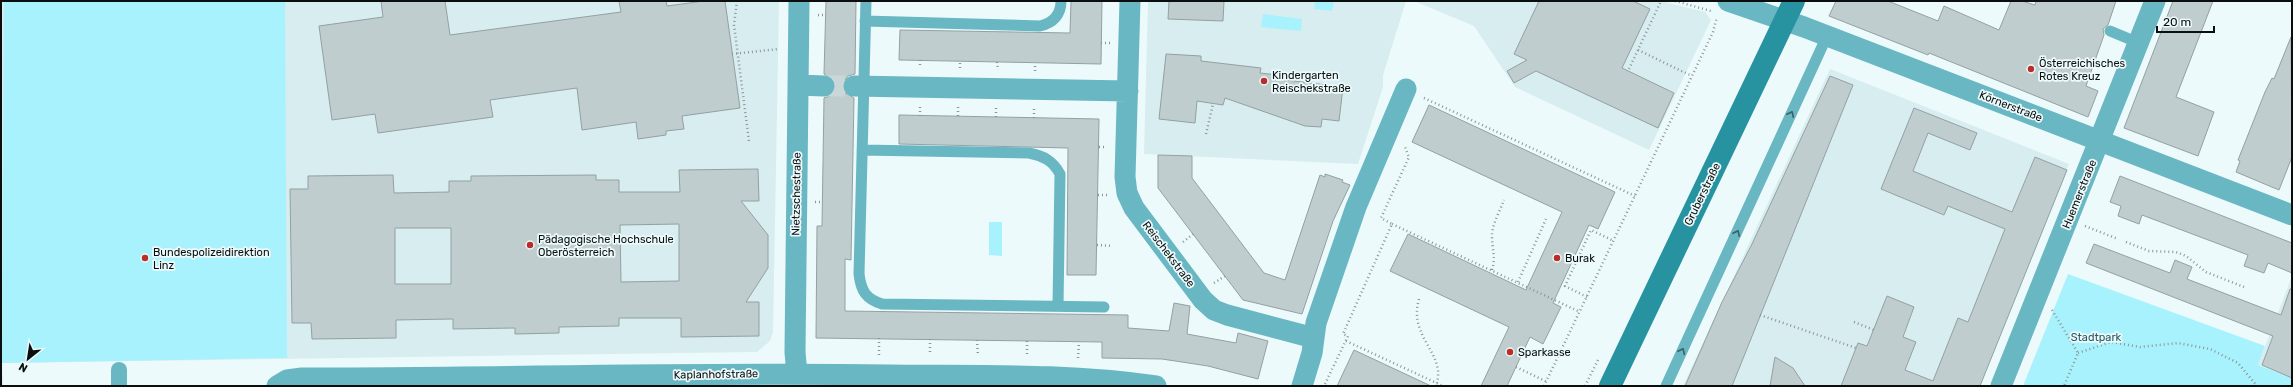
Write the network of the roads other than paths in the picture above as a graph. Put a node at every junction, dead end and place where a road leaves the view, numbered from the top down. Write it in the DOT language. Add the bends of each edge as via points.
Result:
graph roads {
  1 [pos="799,1"];
  2 [pos="866,1"];
  3 [pos="1061,1"];
  4 [pos="1130,1"];
  5 [pos="1728,1"];
  6 [pos="2155,1"];
  7 [pos="1790,10"];
  8 [pos="865,21"];
  9 [pos="2110,31"];
  10 [pos="1827,36"];
  11 [pos="2139,43"];
  12 [pos="798,85"];
  13 [pos="824,86"];
  14 [pos="859,86"];
  15 [pos="1128,91"];
  16 [pos="1415,93"];
  17 [pos="2100,141"];
  18 [pos="862,150"];
  19 [pos="2292,215"];
  20 [pos="1058,306"];
  21 [pos="1104,307"];
  22 [pos="1314,338"];
  23 [pos="119,370"];
  24 [pos="797,379"];
  25 [pos="506,382"];
  26 [pos="1098,383"];
  27 [pos="119,386"];
  28 [pos="277,386"];
  29 [pos="1156,386"];
  30 [pos="1302,386"];
  31 [pos="1610,386"];
  32 [pos="1666,386"];
  33 [pos="2001,386"];
  1 -- 12 [label="street, Nietzschestraße"];
  2 -- 8 [label="lane"];
  3 -- 8 [label="lane" via="1057,18 1049,24 1040,26"];
  4 -- 15 [label="street, Reischekstraße"];
  5 -- 7 [label="street, Körnerstraße"];
  6 -- 11 [label="street, Huemerstraße"];
  7 -- 10 [label="street, Körnerstraße"];
  7 -- 31 [label="main road, Gruberstraße"];
  8 -- 14 [label="lane"];
  9 -- 11 [label="lane"];
  10 -- 17 [label="street, Körnerstraße"];
  32 -- 10 [label="lane, one-way"];
  11 -- 17 [label="street, Huemerstraße"];
  12 -- 13 [label="street"];
  12 -- 24 [label="street, Nietzschestraße" via="794,352"];
  14 -- 15 [label="street"];
  14 -- 18 [label="lane"];
  15 -- 22 [label="street, Reischekstraße" via="1125,177 1127,193 1134,208 1192,286 1209,305 1227,315"];
  16 -- 22 [label="street" via="1356,207 1316,323"];
  17 -- 19 [label="street, Körnerstraße"];
  17 -- 33 [label="street, Huemerstraße"];
  18 -- 20 [label="lane" via="1029,153 1048,160 1060,174"];
  18 -- 20 [label="lane" via="860,274 861,288 866,296 882,304"];
  20 -- 21 [label="lane"];
  22 -- 30 [label="street"];
  23 -- 27 [label="street"];
  24 -- 25 [label="street, Kaplanhofstraße"];
  24 -- 26 [label="street, Kaplanhofstraße"];
  25 -- 28 [label="street, Kaplanhofstraße" via="302,378 287,380"];
  26 -- 29 [label="street, Kaplanhofstraße"];
}
